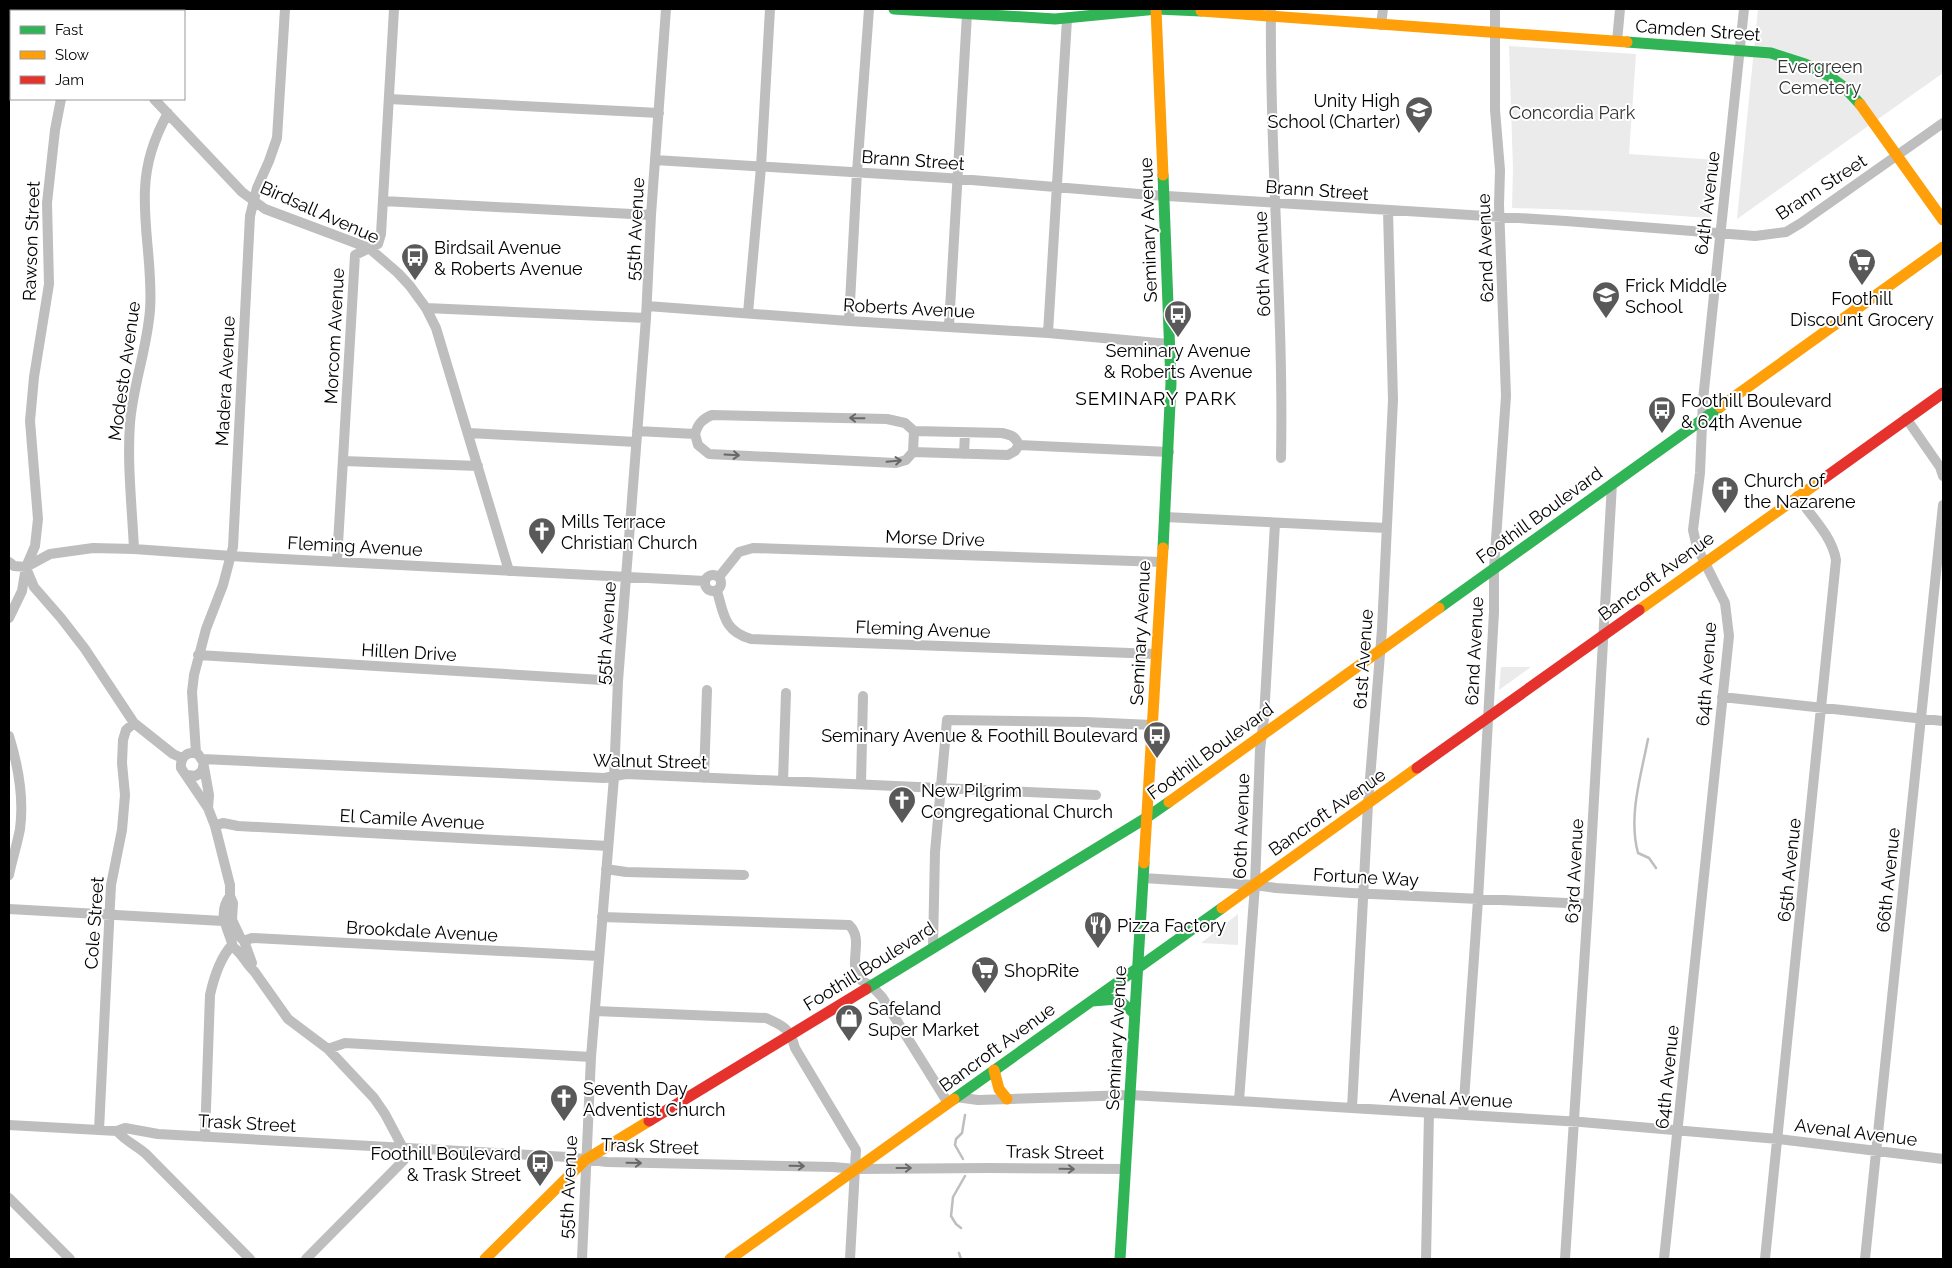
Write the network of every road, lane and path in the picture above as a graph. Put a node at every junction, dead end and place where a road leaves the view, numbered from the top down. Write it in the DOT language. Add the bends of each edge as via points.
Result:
graph roads {
  1 [pos="285,9"];
  2 [pos="394,9"];
  3 [pos="666,9"];
  4 [pos="770,9"];
  5 [pos="869,9"];
  6 [pos="894,9"];
  7 [pos="1102,9"];
  8 [pos="1156,9"];
  9 [pos="1383,9"];
  10 [pos="1496,9"];
  11 [pos="1620,9"];
  12 [pos="1744,9"];
  13 [pos="1271,13"];
  14 [pos="967,14"];
  15 [pos="1087,17"];
  16 [pos="1067,19"];
  17 [pos="1381,26"];
  18 [pos="1494,33"];
  19 [pos="1617,41"];
  20 [pos="1739,50"];
  21 [pos="389,99"];
  22 [pos="61,100"];
  23 [pos="155,100"];
  24 [pos="168,113"];
  25 [pos="659,113"];
  26 [pos="1943,123"];
  27 [pos="1898,155"];
  28 [pos="655,160"];
  29 [pos="761,167"];
  30 [pos="856,172"];
  31 [pos="958,179"];
  32 [pos="1057,187"];
  33 [pos="1164,196"];
  34 [pos="383,201"];
  35 [pos="254,202"];
  36 [pos="1276,203"];
  37 [pos="1388,211"];
  38 [pos="651,216"];
  39 [pos="1500,218"];
  40 [pos="1943,220"];
  41 [pos="1720,234"];
  42 [pos="1943,247"];
  43 [pos="370,248"];
  44 [pos="647,306"];
  45 [pos="426,308"];
  46 [pos="748,313"];
  47 [pos="646,318"];
  48 [pos="849,321"];
  49 [pos="949,326"];
  50 [pos="1048,333"];
  51 [pos="1169,344"];
  52 [pos="1943,393"];
  53 [pos="1906,418"];
  54 [pos="1702,419"];
  55 [pos="637,431"];
  56 [pos="914,431"];
  57 [pos="468,433"];
  58 [pos="965,433"];
  59 [pos="695,434"];
  60 [pos="636,442"];
  61 [pos="1018,445"];
  62 [pos="913,452"];
  63 [pos="1169,452"];
  64 [pos="964,454"];
  65 [pos="1281,458"];
  66 [pos="343,461"];
  67 [pos="478,466"];
  68 [pos="1943,476"];
  69 [pos="1612,484"];
  70 [pos="1797,496"];
  71 [pos="1943,505"];
  72 [pos="1165,518"];
  73 [pos="1275,523"];
  74 [pos="1386,528"];
  75 [pos="134,548"];
  76 [pos="230,556"];
  77 [pos="337,561"];
  78 [pos="9,562"];
  79 [pos="1162,562"];
  80 [pos="1706,563"];
  81 [pos="26,567"];
  82 [pos="1494,568"];
  83 [pos="509,571"];
  84 [pos="626,577"];
  85 [pos="719,577"];
  86 [pos="705,581"];
  87 [pos="717,591"];
  88 [pos="9,618"];
  89 [pos="1603,636"];
  90 [pos="1380,651"];
  91 [pos="1156,654"];
  92 [pos="198,656"];
  93 [pos="618,681"];
  94 [pos="708,690"];
  95 [pos="786,693"];
  96 [pos="863,696"];
  97 [pos="1722,697"];
  98 [pos="1821,708"];
  99 [pos="1920,719"];
  100 [pos="1487,720"];
  101 [pos="1943,721"];
  102 [pos="134,723"];
  103 [pos="1152,725"];
  104 [pos="9,736"];
  105 [pos="1261,736"];
  106 [pos="182,758"];
  107 [pos="201,760"];
  108 [pos="187,775"];
  109 [pos="614,777"];
  110 [pos="704,778"];
  111 [pos="783,781"];
  112 [pos="1149,781"];
  113 [pos="861,784"];
  114 [pos="940,789"];
  115 [pos="1096,795"];
  116 [pos="1177,796"];
  117 [pos="1368,804"];
  118 [pos="208,808"];
  119 [pos="1146,818"];
  120 [pos="215,826"];
  121 [pos="608,846"];
  122 [pos="606,868"];
  123 [pos="9,875"];
  124 [pos="744,875"];
  125 [pos="1143,878"];
  126 [pos="1255,885"];
  127 [pos="1364,893"];
  128 [pos="1478,900"];
  129 [pos="1588,904"];
  130 [pos="9,909"];
  131 [pos="109,915"];
  132 [pos="602,917"];
  133 [pos="228,921"];
  134 [pos="238,944"];
  135 [pos="933,947"];
  136 [pos="598,956"];
  137 [pos="1137,968"];
  138 [pos="870,985"];
  139 [pos="1088,1002"];
  140 [pos="595,1012"];
  141 [pos="1134,1014"];
  142 [pos="792,1034"];
  143 [pos="328,1049"];
  144 [pos="591,1057"];
  145 [pos="994,1070"];
  146 [pos="1130,1095"];
  147 [pos="1008,1098"];
  148 [pos="952,1100"];
  149 [pos="1239,1100"];
  150 [pos="1352,1108"];
  151 [pos="1429,1113"];
  152 [pos="1463,1114"];
  153 [pos="1574,1122"];
  154 [pos="9,1125"];
  155 [pos="99,1130"];
  156 [pos="1678,1130"];
  157 [pos="117,1131"];
  158 [pos="145,1132"];
  159 [pos="205,1137"];
  160 [pos="1778,1139"];
  161 [pos="139,1147"];
  162 [pos="403,1148"];
  163 [pos="1877,1150"];
  164 [pos="1943,1159"];
  165 [pos="586,1160"];
  166 [pos="856,1169"];
  167 [pos="1125,1170"];
  168 [pos="9,1198"];
  169 [pos="70,1259"];
  170 [pos="250,1259"];
  171 [pos="306,1259"];
  172 [pos="485,1259"];
  173 [pos="582,1259"];
  174 [pos="730,1259"];
  175 [pos="850,1259"];
  176 [pos="1120,1259"];
  177 [pos="1130,1259"];
  178 [pos="1426,1259"];
  179 [pos="1565,1259"];
  180 [pos="1664,1259"];
  181 [pos="1765,1259"];
  182 [pos="1865,1259"];
  1 -- 35 [label="street, Madera Avenue" via="277,138"];
  2 -- 21 [label="street, Morcom Avenue"];
  3 -- 25 [label="street, 55th Avenue"];
  4 -- 29 [label="street"];
  5 -- 30 [label="street"];
  6 -- 14 [label="street, Camden Street"];
  7 -- 15 [label="street"];
  8 -- 13 [label="street, Camden Street"];
  8 -- 15 [label="street, Camden Street"];
  8 -- 33 [label="street, Seminary Avenue"];
  9 -- 17 [label="street"];
  10 -- 18 [label="street, 62nd Avenue"];
  11 -- 19 [label="street"];
  12 -- 20 [label="street, 64th Avenue"];
  13 -- 17 [label="street, Camden Street"];
  13 -- 36 [label="street, 60th Avenue"];
  14 -- 16 [label="street, Camden Street"];
  14 -- 31 [label="street"];
  15 -- 16 [label="street, Camden Street"];
  16 -- 32 [label="street"];
  17 -- 18 [label="street, Camden Street"];
  18 -- 19 [label="street, Camden Street"];
  18 -- 39 [label="street, 62nd Avenue"];
  19 -- 20 [label="street, Camden Street"];
  20 -- 27 [label="street, Camden Street" via="1788,58 1838,82"];
  20 -- 41 [label="street, 64th Avenue"];
  21 -- 25 [label="street"];
  21 -- 34 [label="street, Morcom Avenue"];
  22 -- 81 [label="street, Rawson Street" via="48,203 49,284 30,421 38,519 35,546"];
  23 -- 24 [label="street, Birdsall Avenue"];
  24 -- 35 [label="street, Birdsall Avenue"];
  24 -- 75 [label="street, Modesto Avenue" via="153,146 144,189 151,288 147,337 130,422"];
  25 -- 28 [label="street, 55th Avenue"];
  26 -- 27 [label="street, Brann Street"];
  27 -- 40 [label="street, Camden Street"];
  27 -- 41 [label="street, Brann Street" via="1786,232 1755,236"];
  28 -- 29 [label="street, Brann Street"];
  28 -- 38 [label="street, 55th Avenue"];
  29 -- 30 [label="street, Brann Street"];
  29 -- 46 [label="street"];
  30 -- 31 [label="street, Brann Street"];
  30 -- 48 [label="street"];
  31 -- 32 [label="street, Brann Street"];
  31 -- 49 [label="street"];
  32 -- 33 [label="street, Brann Street"];
  32 -- 50 [label="street"];
  33 -- 36 [label="street, Brann Street"];
  33 -- 51 [label="street, Seminary Avenue"];
  34 -- 38 [label="street"];
  34 -- 43 [label="street, Morcom Avenue" via="381,234 378,244"];
  35 -- 43 [label="street, Birdsall Avenue"];
  35 -- 76 [label="street, Madera Avenue" via="250,216"];
  36 -- 37 [label="street, Brann Street"];
  36 -- 65 [label="street, 60th Avenue"];
  37 -- 39 [label="street, Brann Street"];
  37 -- 74 [label="street, 61st Avenue" via="1393,400"];
  38 -- 44 [label="street, 55th Avenue"];
  39 -- 41 [label="street, Brann Street"];
  39 -- 82 [label="street, 62nd Avenue" via="1506,396"];
  41 -- 54 [label="street, 64th Avenue"];
  42 -- 54 [label="street, Foothill Boulevard"];
  43 -- 45 [label="street, Birdsall Avenue" via="398,273"];
  43 -- 66 [label="street, Morcom Avenue" via="355,255"];
  44 -- 46 [label="street, Roberts Avenue"];
  44 -- 47 [label="street, 55th Avenue"];
  45 -- 47 [label="street"];
  45 -- 57 [label="street, Birdsall Avenue" via="436,328"];
  46 -- 48 [label="street, Roberts Avenue"];
  47 -- 55 [label="street, 55th Avenue"];
  48 -- 49 [label="street, Roberts Avenue"];
  49 -- 50 [label="street, Roberts Avenue"];
  50 -- 51 [label="street, Roberts Avenue"];
  51 -- 63 [label="street, Seminary Avenue"];
  52 -- 53 [label="street, Bancroft Avenue"];
  53 -- 68 [label="street"];
  53 -- 70 [label="street, Bancroft Avenue"];
  54 -- 69 [label="street, Foothill Boulevard"];
  54 -- 80 [label="street, 64th Avenue" via="1693,530"];
  55 -- 59 [label="street"];
  55 -- 60 [label="street, 55th Avenue"];
  56 -- 58 [label="street"];
  56 -- 59 [label="street, one-way" via="905,423 887,419 712,415 703,419"];
  56 -- 62 [label="street"];
  57 -- 60 [label="street"];
  57 -- 67 [label="street, Birdsall Avenue"];
  58 -- 61 [label="street" via="1002,433 1016,439"];
  58 -- 64 [label="street"];
  59 -- 62 [label="street, one-way" via="698,445 709,454 896,462 906,460"];
  60 -- 84 [label="street, 55th Avenue"];
  61 -- 63 [label="street"];
  61 -- 64 [label="street" via="1008,455"];
  62 -- 64 [label="street"];
  63 -- 72 [label="street, Seminary Avenue"];
  66 -- 67 [label="street"];
  66 -- 77 [label="street, Morcom Avenue"];
  67 -- 83 [label="street, Birdsall Avenue"];
  69 -- 82 [label="street, Foothill Boulevard"];
  69 -- 89 [label="street, 63rd Avenue"];
  70 -- 80 [label="street, Bancroft Avenue"];
  70 -- 98 [label="street, 65th Avenue" via="1830,540 1836,560"];
  71 -- 99 [label="street, 66th Avenue"];
  72 -- 73 [label="street"];
  72 -- 79 [label="street, Seminary Avenue"];
  73 -- 74 [label="street"];
  73 -- 105 [label="street, 60th Avenue"];
  74 -- 90 [label="street, 61st Avenue"];
  75 -- 76 [label="street, Fleming Avenue"];
  75 -- 81 [label="street, Fleming Avenue" via="93,548 50,554"];
  76 -- 77 [label="street, Fleming Avenue"];
  76 -- 92 [label="street, Madera Avenue"];
  77 -- 83 [label="street, Fleming Avenue"];
  78 -- 81 [label="street"];
  79 -- 85 [label="street, Morse Drive" via="753,548 739,552"];
  79 -- 91 [label="street, Seminary Avenue"];
  80 -- 89 [label="street, Bancroft Avenue"];
  80 -- 97 [label="street, 64th Avenue" via="1722,594 1728,617"];
  81 -- 88 [label="street, Rawson Street" via="22,591"];
  81 -- 102 [label="street" via="34,587 85,649"];
  82 -- 90 [label="street, Foothill Boulevard"];
  82 -- 100 [label="street, 62nd Avenue"];
  83 -- 84 [label="street, Fleming Avenue"];
  84 -- 86 [label="street, Fleming Avenue"];
  84 -- 93 [label="street, 55th Avenue"];
  85 -- 86 [label="street" via="712,575"];
  85 -- 87 [label="street" via="722,584"];
  86 -- 87 [label="street" via="709,591"];
  87 -- 91 [label="street, Fleming Avenue" via="726,622 732,630 751,639"];
  89 -- 100 [label="street, Bancroft Avenue"];
  89 -- 129 [label="street, 63rd Avenue"];
  90 -- 105 [label="street, Foothill Boulevard"];
  90 -- 117 [label="street, 61st Avenue"];
  91 -- 103 [label="street, Seminary Avenue"];
  92 -- 93 [label="street, Hillen Drive"];
  92 -- 107 [label="street, Madera Avenue" via="192,692"];
  93 -- 109 [label="street, 55th Avenue"];
  94 -- 110 [label="street"];
  95 -- 111 [label="street"];
  96 -- 113 [label="street"];
  97 -- 98 [label="street"];
  97 -- 156 [label="street, 64th Avenue"];
  98 -- 99 [label="street"];
  98 -- 160 [label="street, 65th Avenue"];
  99 -- 101 [label="street"];
  99 -- 163 [label="street, 66th Avenue"];
  100 -- 117 [label="street, Bancroft Avenue"];
  100 -- 128 [label="street, 62nd Avenue"];
  102 -- 106 [label="street"];
  102 -- 131 [label="street, Cole Street" via="126,730 123,740 122,830 111,885"];
  103 -- 112 [label="street, Seminary Avenue"];
  103 -- 114 [label="street" via="947,720"];
  104 -- 123 [label="street" via="18,774 20,828"];
  105 -- 116 [label="street, Foothill Boulevard"];
  105 -- 126 [label="street, 60th Avenue"];
  106 -- 107 [label="street" via="191,753"];
  106 -- 108 [label="street" via="181,768"];
  107 -- 108 [label="street" via="202,771 196,776"];
  107 -- 109 [label="street, Walnut Street"];
  107 -- 118 [label="street, Madera Avenue" via="209,795"];
  108 -- 118 [label="street"];
  109 -- 110 [label="street, Walnut Street" via="626,774"];
  109 -- 121 [label="street, 55th Avenue"];
  110 -- 111 [label="street, Walnut Street"];
  111 -- 113 [label="street, Walnut Street"];
  112 -- 116 [label="street" via="1158,792"];
  112 -- 119 [label="street, Seminary Avenue"];
  113 -- 114 [label="street, Walnut Street"];
  114 -- 115 [label="street, Walnut Street"];
  114 -- 135 [label="street"];
  116 -- 119 [label="street, Foothill Boulevard"];
  117 -- 126 [label="street, Bancroft Avenue"];
  117 -- 127 [label="street, 61st Avenue"];
  118 -- 120 [label="street"];
  119 -- 125 [label="street, Seminary Avenue"];
  119 -- 135 [label="street, Foothill Boulevard"];
  120 -- 121 [label="street, El Camile Avenue" via="222,823"];
  120 -- 133 [label="street" via="233,903"];
  121 -- 122 [label="street, 55th Avenue"];
  122 -- 124 [label="street" via="626,872"];
  122 -- 132 [label="street, 55th Avenue"];
  125 -- 126 [label="street, Fortune Way"];
  125 -- 137 [label="street, Seminary Avenue"];
  126 -- 127 [label="street, Fortune Way"];
  126 -- 137 [label="street, Bancroft Avenue"];
  126 -- 149 [label="street, 60th Avenue"];
  127 -- 128 [label="street, Fortune Way"];
  127 -- 150 [label="street, 61st Avenue"];
  128 -- 129 [label="street, Fortune Way"];
  128 -- 152 [label="street, 62nd Avenue"];
  129 -- 153 [label="street, 63rd Avenue"];
  130 -- 131 [label="street"];
  131 -- 133 [label="street"];
  131 -- 155 [label="street, Cole Street"];
  132 -- 136 [label="street, 55th Avenue"];
  132 -- 138 [label="street" via="849,925 856,936 854,968 860,980"];
  133 -- 134 [label="street"];
  134 -- 136 [label="street, Brookdale Avenue" via="252,938"];
  134 -- 143 [label="street" via="288,1019"];
  134 -- 159 [label="street" via="224,953 210,995"];
  135 -- 138 [label="street, Foothill Boulevard"];
  136 -- 140 [label="street, 55th Avenue"];
  137 -- 139 [label="street, Bancroft Avenue"];
  137 -- 141 [label="street, Seminary Avenue"];
  138 -- 142 [label="street, Foothill Boulevard"];
  138 -- 148 [label="street" via="882,996"];
  139 -- 141 [label="street" via="1118,999"];
  139 -- 145 [label="street, Bancroft Avenue"];
  140 -- 142 [label="street" via="766,1018"];
  140 -- 144 [label="street, 55th Avenue"];
  141 -- 146 [label="street, Seminary Avenue"];
  142 -- 165 [label="street, Foothill Boulevard"];
  142 -- 166 [label="street" via="795,1048 856,1150"];
  143 -- 144 [label="street" via="345,1043"];
  143 -- 162 [label="street" via="374,1098"];
  144 -- 165 [label="street, 55th Avenue"];
  145 -- 147 [label="street" via="999,1089"];
  145 -- 148 [label="street, Bancroft Avenue"];
  146 -- 147 [label="street, Avenal Avenue"];
  146 -- 149 [label="street, Avenal Avenue"];
  146 -- 167 [label="street, Seminary Avenue"];
  147 -- 148 [label="street, Avenal Avenue"];
  148 -- 166 [label="street, Bancroft Avenue"];
  149 -- 150 [label="street, Avenal Avenue"];
  150 -- 151 [label="street, Avenal Avenue"];
  151 -- 152 [label="street, Avenal Avenue"];
  151 -- 178 [label="street"];
  152 -- 153 [label="street, Avenal Avenue"];
  153 -- 156 [label="street, Avenal Avenue"];
  153 -- 179 [label="street, 63rd Avenue"];
  154 -- 155 [label="street, Trask Street"];
  155 -- 157 [label="street, Trask Street"];
  156 -- 160 [label="street, Avenal Avenue"];
  156 -- 180 [label="street, 64th Avenue"];
  157 -- 158 [label="street, Trask Street" via="125,1128"];
  157 -- 161 [label="street" via="122,1138"];
  158 -- 159 [label="street, Trask Street"];
  158 -- 161 [label="street"];
  159 -- 162 [label="street, Trask Street"];
  160 -- 163 [label="street, Avenal Avenue"];
  160 -- 181 [label="street, 65th Avenue"];
  161 -- 170 [label="street"];
  162 -- 165 [label="street, Trask Street"];
  162 -- 171 [label="street" via="404,1160"];
  163 -- 164 [label="street, Avenal Avenue"];
  163 -- 182 [label="street, 66th Avenue"];
  165 -- 166 [label="street, Trask Street, one-way"];
  165 -- 172 [label="street, Foothill Boulevard"];
  165 -- 173 [label="street, 55th Avenue"];
  166 -- 167 [label="street, Trask Street, one-way"];
  166 -- 174 [label="street, Bancroft Avenue"];
  166 -- 175 [label="street"];
  167 -- 176 [label="street, Seminary Avenue"];
  168 -- 169 [label="street"];
  176 -- 177 [label="street"];
}
